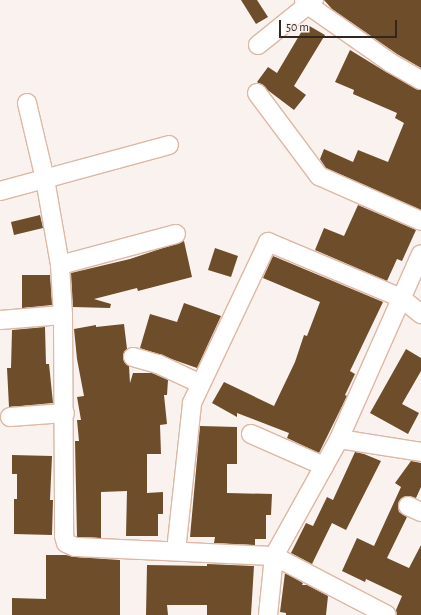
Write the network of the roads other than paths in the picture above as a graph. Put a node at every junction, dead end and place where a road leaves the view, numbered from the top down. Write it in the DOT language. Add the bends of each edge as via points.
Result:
graph roads {
  1 [pos="309,2"];
  2 [pos="258,45"];
  3 [pos="421,80"];
  4 [pos="257,92"];
  5 [pos="27,103"];
  6 [pos="170,145"];
  7 [pos="45,179"];
  8 [pos="0,191"];
  9 [pos="421,221"];
  10 [pos="176,234"];
  11 [pos="421,254"];
  12 [pos="60,265"];
  13 [pos="401,298"];
  14 [pos="421,314"];
  15 [pos="63,315"];
  16 [pos="0,320"];
  17 [pos="132,357"];
  18 [pos="201,384"];
  19 [pos="65,413"];
  20 [pos="10,417"];
  21 [pos="251,434"];
  22 [pos="339,438"];
  23 [pos="421,452"];
  24 [pos="324,466"];
  25 [pos="176,551"];
  26 [pos="274,556"];
  27 [pos="268,615"];
  28 [pos="387,615"];
  1 -- 2 [label="street"];
  1 -- 3 [label="street" via="390,63"];
  4 -- 9 [label="street" via="319,176"];
  5 -- 7 [label="street"];
  6 -- 7 [label="street"];
  7 -- 8 [label="street"];
  7 -- 12 [label="street"];
  10 -- 12 [label="street"];
  11 -- 13 [label="street"];
  12 -- 15 [label="street"];
  13 -- 14 [label="street"];
  13 -- 18 [label="street" via="268,242"];
  13 -- 22 [label="street"];
  15 -- 16 [label="street"];
  15 -- 19 [label="street"];
  17 -- 18 [label="street" via="158,364"];
  18 -- 25 [label="street" via="192,403"];
  19 -- 20 [label="street"];
  19 -- 25 [label="street" via="66,543 75,547"];
  21 -- 24 [label="street"];
  22 -- 23 [label="street"];
  22 -- 24 [label="street"];
  24 -- 26 [label="street"];
  25 -- 26 [label="street"];
  26 -- 27 [label="street"];
  26 -- 28 [label="street"];
}
